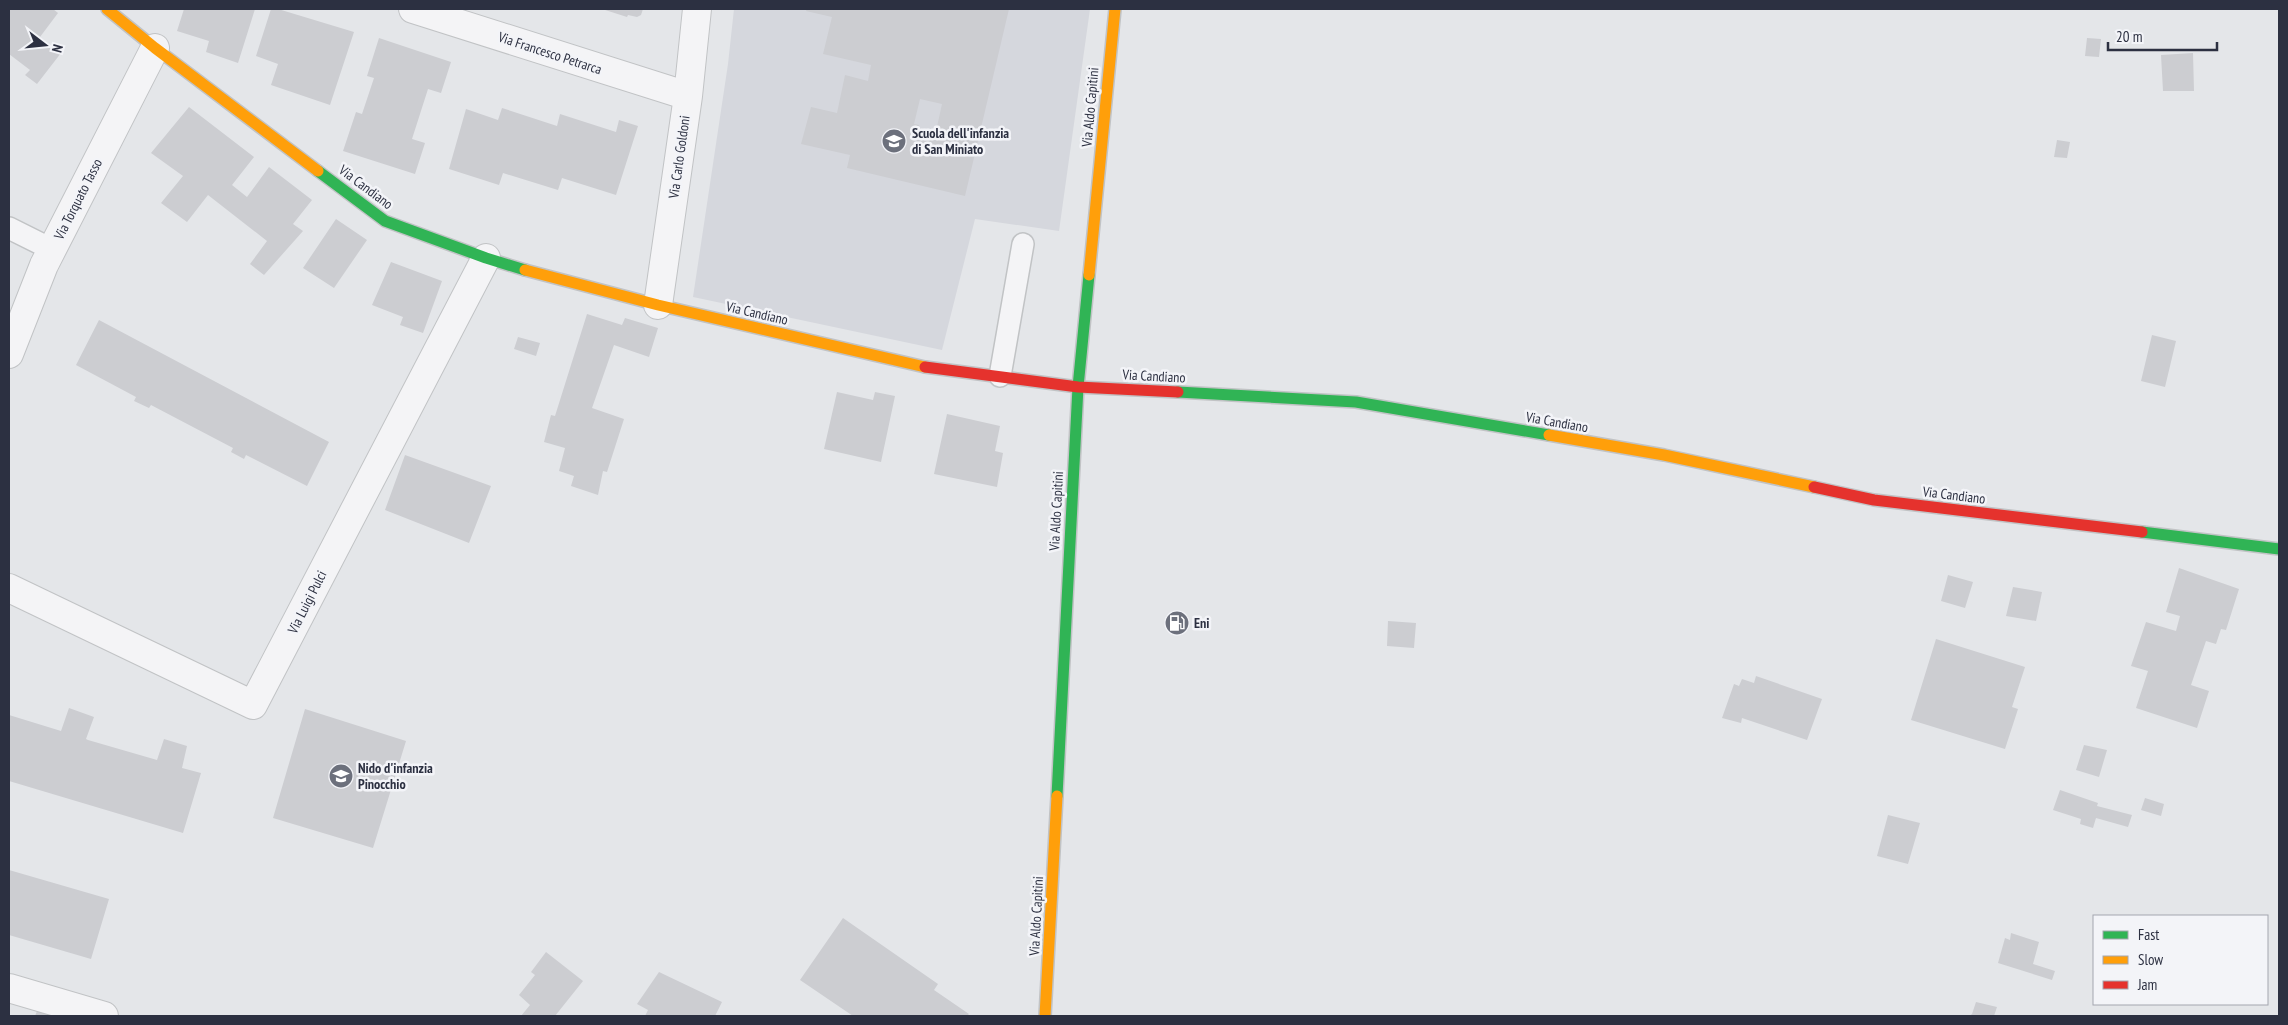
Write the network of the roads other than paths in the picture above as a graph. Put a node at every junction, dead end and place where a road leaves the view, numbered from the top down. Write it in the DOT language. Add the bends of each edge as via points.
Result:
graph roads {
  1 [pos="107,9"];
  2 [pos="413,9"];
  3 [pos="696,9"];
  4 [pos="1115,9"];
  5 [pos="155,48"];
  6 [pos="688,96"];
  7 [pos="9,228"];
  8 [pos="1023,244"];
  9 [pos="53,250"];
  10 [pos="486,258"];
  11 [pos="658,305"];
  12 [pos="9,354"];
  13 [pos="1000,376"];
  14 [pos="1078,387"];
  15 [pos="2279,549"];
  16 [pos="9,588"];
  17 [pos="9,988"];
  18 [pos="104,1016"];
  19 [pos="1045,1016"];
  1 -- 5 [label="street, Via Candiano"];
  2 -- 6 [label="street, Via Francesco Petrarca"];
  3 -- 6 [label="street, Via Carlo Goldoni"];
  4 -- 14 [label="street, Via Aldo Capitini"];
  5 -- 9 [label="street, Via Torquato Tasso"];
  5 -- 10 [label="street, Via Candiano" via="385,222"];
  6 -- 11 [label="street, Via Carlo Goldoni"];
  7 -- 9 [label="lane"];
  8 -- 13 [label="lane"];
  9 -- 12 [label="street, Via Torquato Tasso"];
  10 -- 11 [label="street, Via Candiano"];
  10 -- 16 [label="street, Via Luigi Pulci" via="253,705"];
  11 -- 13 [label="street, Via Candiano" via="931,368"];
  13 -- 14 [label="street, Via Candiano"];
  14 -- 15 [label="street, Via Candiano" via="1356,402 1664,456 1874,500"];
  14 -- 19 [label="street, Via Aldo Capitini"];
  17 -- 18 [label="street"];
}
